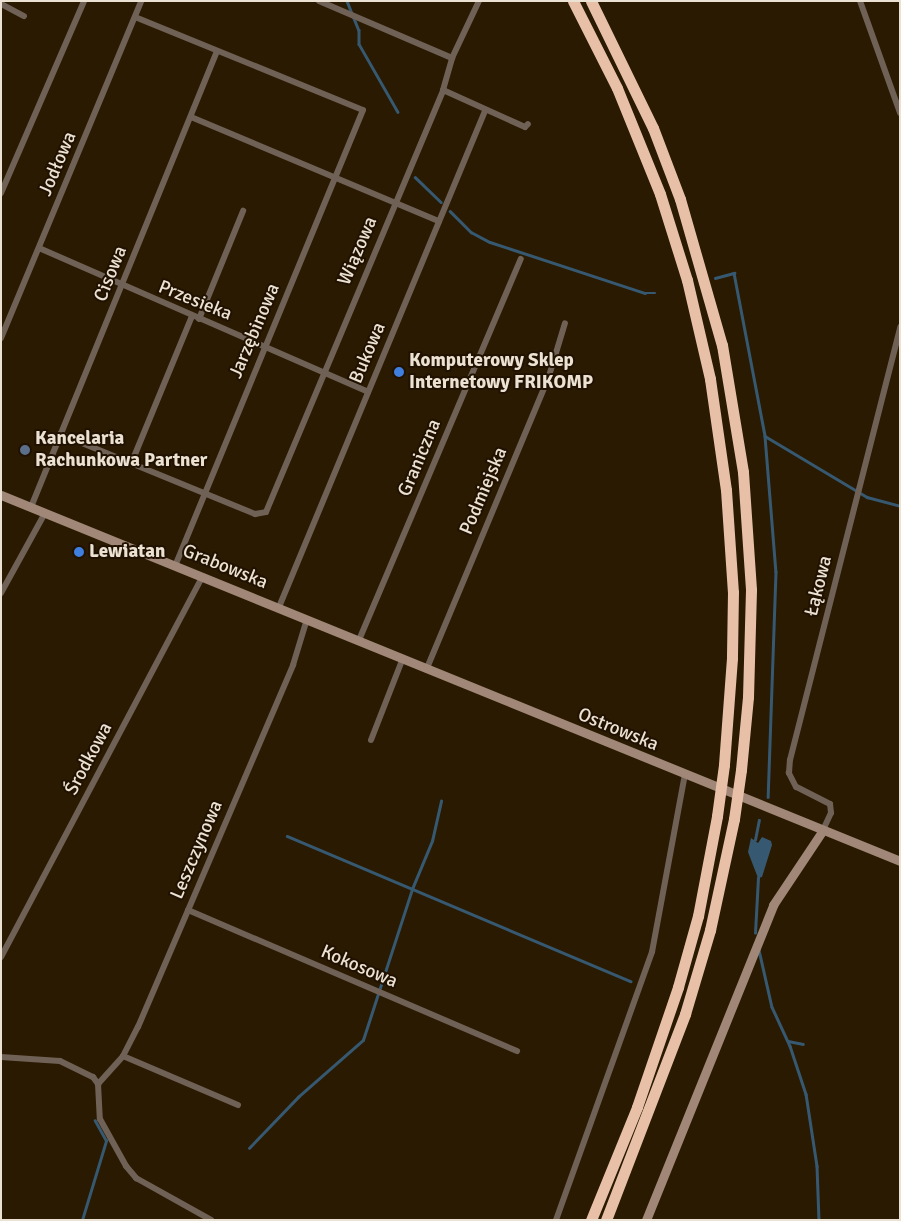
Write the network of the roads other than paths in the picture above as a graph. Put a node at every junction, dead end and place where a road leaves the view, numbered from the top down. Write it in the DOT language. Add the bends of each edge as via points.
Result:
graph roads {
  1 [pos="84,1"];
  2 [pos="141,1"];
  3 [pos="319,1"];
  4 [pos="479,1"];
  5 [pos="573,1"];
  6 [pos="591,1"];
  7 [pos="860,1"];
  8 [pos="2,6"];
  9 [pos="24,16"];
  10 [pos="135,17"];
  11 [pos="217,51"];
  12 [pos="452,58"];
  13 [pos="443,90"];
  14 [pos="485,111"];
  15 [pos="900,113"];
  16 [pos="191,117"];
  17 [pos="528,124"];
  18 [pos="336,178"];
  19 [pos="1,194"];
  20 [pos="395,202"];
  21 [pos="243,211"];
  22 [pos="439,221"];
  23 [pos="39,248"];
  24 [pos="521,260"];
  25 [pos="121,287"];
  26 [pos="196,318"];
  27 [pos="565,323"];
  28 [pos="900,327"];
  29 [pos="1,338"];
  30 [pos="264,346"];
  31 [pos="323,374"];
  32 [pos="368,392"];
  33 [pos="60,434"];
  34 [pos="131,464"];
  35 [pos="203,493"];
  36 [pos="1,495"];
  37 [pos="31,507"];
  38 [pos="45,513"];
  39 [pos="175,564"];
  40 [pos="203,576"];
  41 [pos="1,593"];
  42 [pos="279,607"];
  43 [pos="307,619"];
  44 [pos="324,626"];
  45 [pos="359,640"];
  46 [pos="403,658"];
  47 [pos="426,668"];
  48 [pos="371,740"];
  49 [pos="685,774"];
  50 [pos="823,830"];
  51 [pos="900,861"];
  52 [pos="188,910"];
  53 [pos="1,957"];
  54 [pos="517,1051"];
  55 [pos="123,1056"];
  56 [pos="1,1057"];
  57 [pos="98,1084"];
  58 [pos="238,1105"];
  59 [pos="211,1220"];
  60 [pos="556,1220"];
  61 [pos="592,1220"];
  62 [pos="606,1220"];
  63 [pos="646,1220"];
  1 -- 19 [label="street"];
  2 -- 10 [label="street, Jodłowa"];
  3 -- 12 [label="street"];
  4 -- 12 [label="street, Wiązowa"];
  5 -- 61 [label="highway, bridge" via="617,88 660,194 687,280 710,379 724,474 733,592 724,765 700,906 678,987 637,1107"];
  6 -- 62 [label="highway, bridge" via="650,120 680,199 722,345 743,472 749,561 748,697 741,770 710,930 685,1014"];
  7 -- 15 [label="street"];
  8 -- 9 [label="street"];
  10 -- 11 [label="street"];
  10 -- 23 [label="street, Jodłowa"];
  11 -- 16 [label="street, Cisowa"];
  11 -- 18 [label="street, Jarzębinowa" via="363,110"];
  12 -- 13 [label="street, Wiązowa"];
  13 -- 14 [label="street"];
  13 -- 20 [label="street, Wiązowa"];
  14 -- 17 [label="street" via="525,127"];
  14 -- 22 [label="street, Bukowa"];
  16 -- 18 [label="street"];
  16 -- 25 [label="street, Cisowa"];
  18 -- 20 [label="street"];
  18 -- 30 [label="street, Jarzębinowa"];
  20 -- 22 [label="street"];
  20 -- 31 [label="street, Wiązowa"];
  21 -- 26 [label="street"];
  22 -- 32 [label="street, Bukowa"];
  23 -- 25 [label="street, Przesieka"];
  23 -- 29 [label="street, Jodłowa"];
  24 -- 45 [label="street, Graniczna"];
  25 -- 26 [label="street, Przesieka"];
  25 -- 33 [label="street, Cisowa"];
  26 -- 30 [label="street, Przesieka"];
  26 -- 34 [label="street"];
  27 -- 47 [label="street, Podmiejska" via="549,376"];
  28 -- 50 [label="street, Łąkowa" via="790,760 789,773 796,787 830,804 831,814"];
  30 -- 31 [label="street, Przesieka"];
  30 -- 35 [label="street, Jarzębinowa"];
  31 -- 32 [label="street, Przesieka"];
  31 -- 35 [label="street, Wiązowa" via="266,512 255,514"];
  32 -- 42 [label="street, Bukowa"];
  33 -- 34 [label="street"];
  33 -- 37 [label="street, Cisowa"];
  34 -- 35 [label="street"];
  35 -- 39 [label="street, Jarzębinowa"];
  36 -- 37 [label="street, Grabowska"];
  37 -- 38 [label="street, Grabowska"];
  38 -- 39 [label="street, Grabowska"];
  38 -- 41 [label="street"];
  39 -- 40 [label="street, Grabowska"];
  40 -- 42 [label="street, Grabowska"];
  40 -- 53 [label="street, Środkowa"];
  42 -- 43 [label="street, Grabowska"];
  43 -- 44 [label="street, Grabowska"];
  43 -- 52 [label="street, Leszczynowa" via="293,665"];
  44 -- 45 [label="street, Ostrowska"];
  45 -- 46 [label="street, Ostrowska"];
  46 -- 47 [label="street, Ostrowska"];
  46 -- 48 [label="street"];
  47 -- 49 [label="street, Ostrowska"];
  49 -- 50 [label="street, Ostrowska"];
  49 -- 60 [label="street" via="652,952"];
  50 -- 51 [label="street, Ostrowska"];
  50 -- 63 [label="street" via="773,905"];
  52 -- 54 [label="street, Kokosowa"];
  52 -- 55 [label="street, Leszczynowa"];
  55 -- 57 [label="street, Leszczynowa"];
  55 -- 58 [label="street"];
  56 -- 57 [label="street" via="60,1061 81,1069"];
  57 -- 59 [label="street" via="100,1119 126,1166 136,1178"];
}
